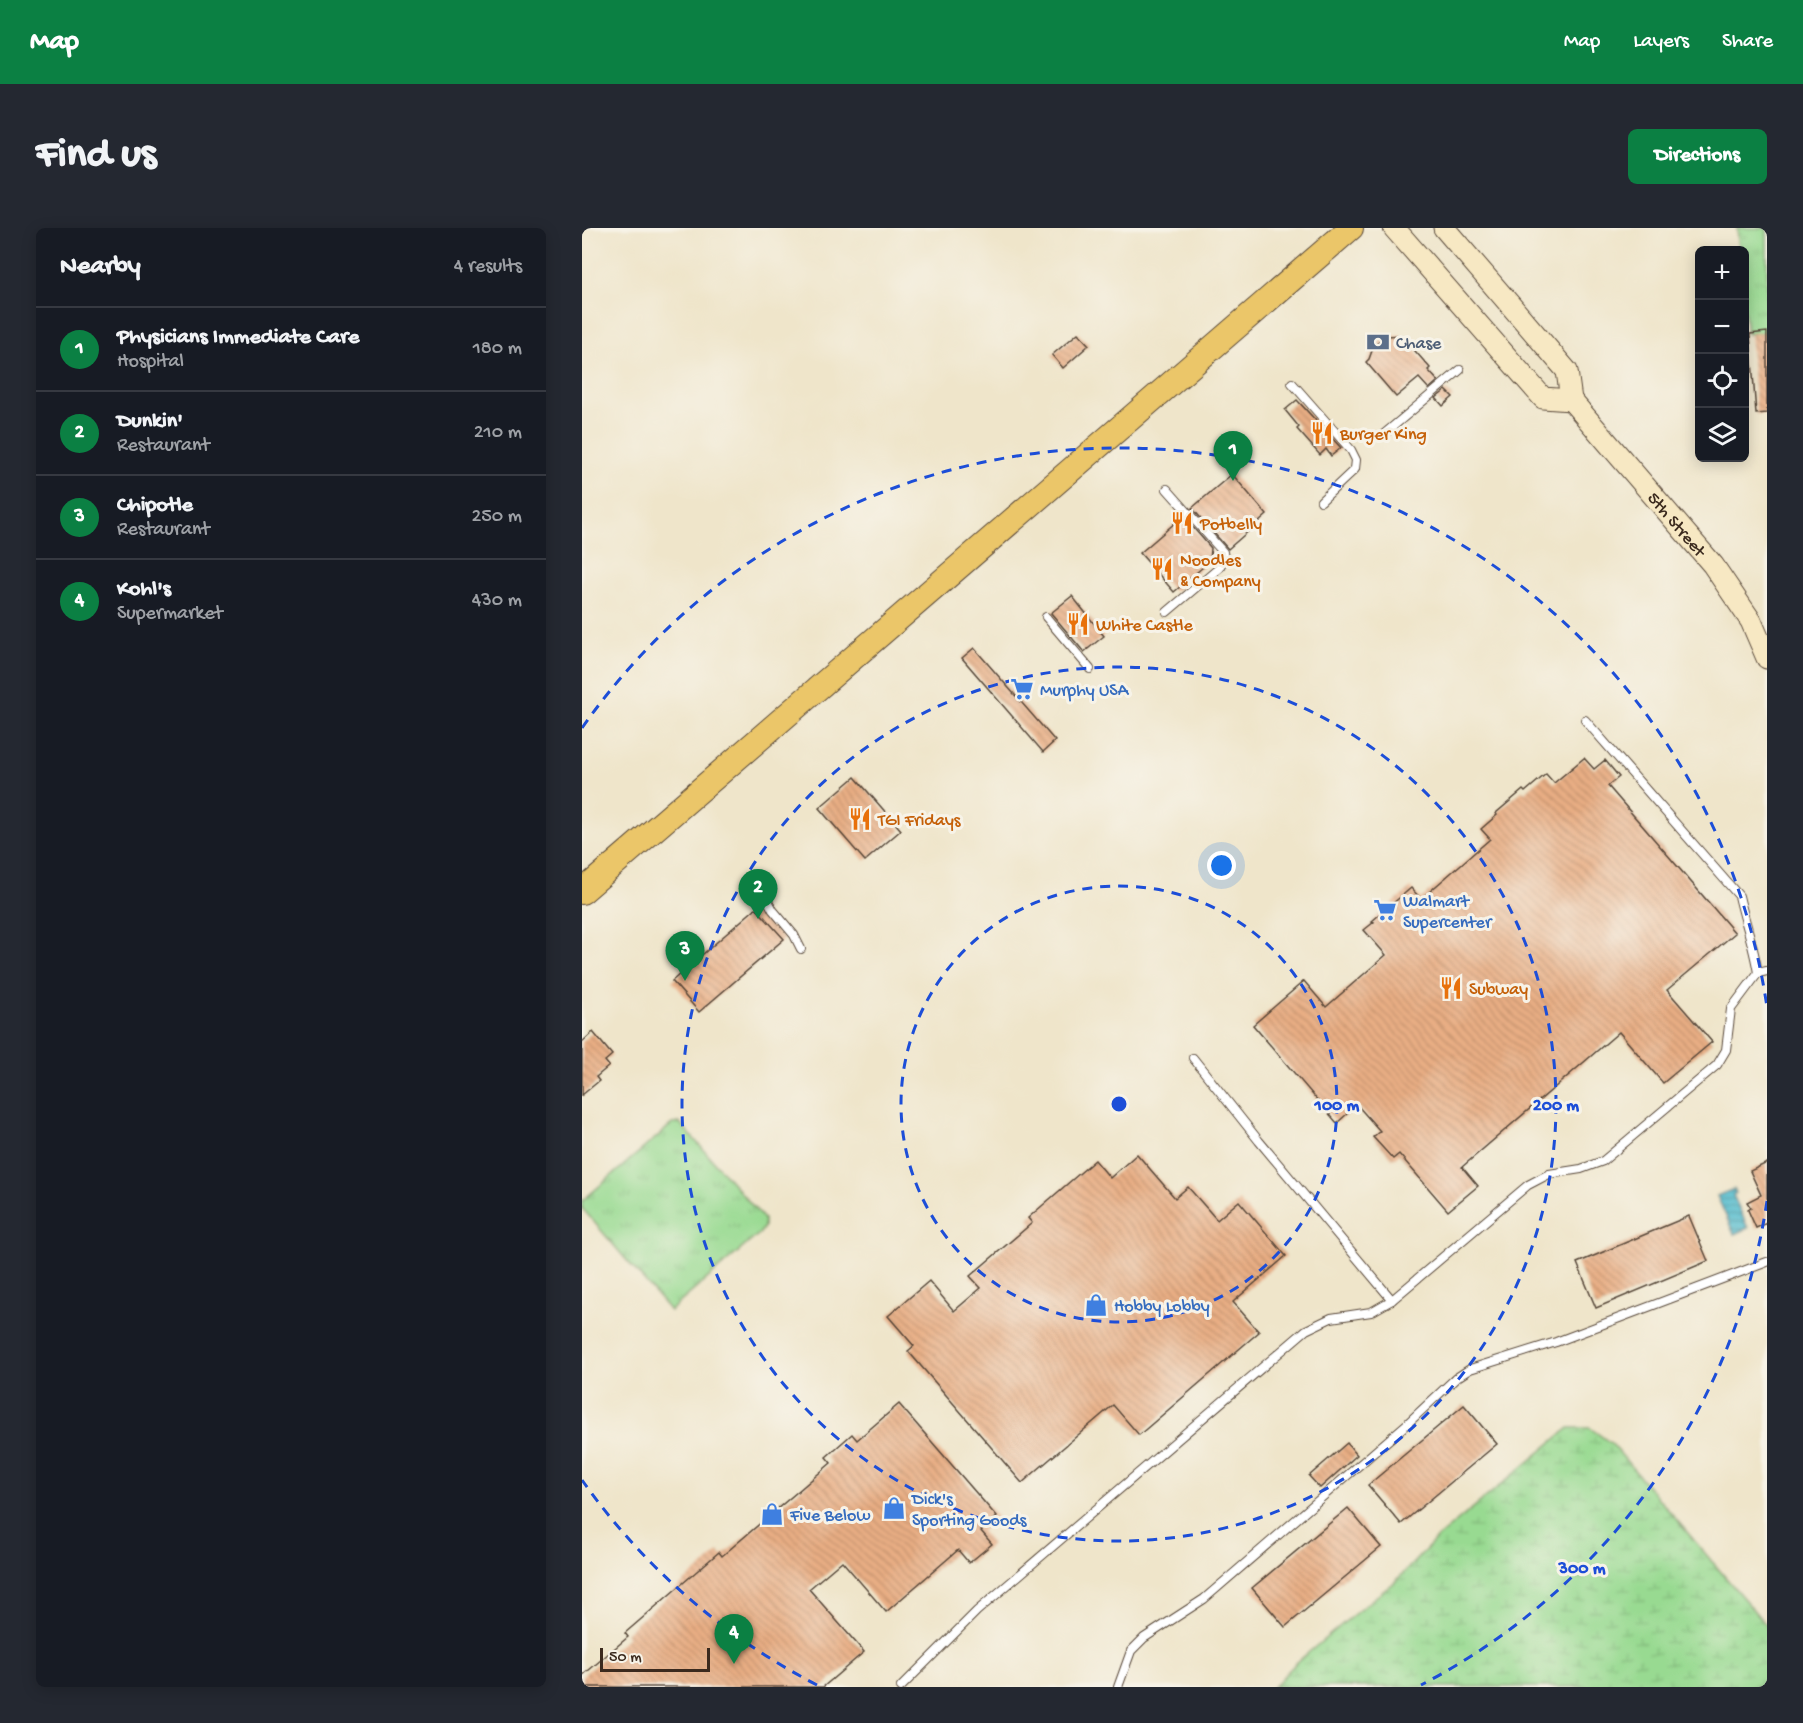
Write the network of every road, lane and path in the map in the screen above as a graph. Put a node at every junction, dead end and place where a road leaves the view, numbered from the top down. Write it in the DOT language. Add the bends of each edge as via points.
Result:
graph roads {
  1 [pos="1352,228"];
  2 [pos="1394,228"];
  3 [pos="1444,228"];
  4 [pos="1460,370"];
  5 [pos="1293,383"];
  6 [pos="1571,400"];
  7 [pos="1384,434"];
  8 [pos="1167,489"];
  9 [pos="1321,501"];
  10 [pos="1167,612"];
  11 [pos="1046,617"];
  12 [pos="1767,658"];
  13 [pos="1090,669"];
  14 [pos="1585,720"];
  15 [pos="761,888"];
  16 [pos="582,892"];
  17 [pos="801,949"];
  18 [pos="1763,972"];
  19 [pos="1192,1058"];
  20 [pos="1767,1262"];
  21 [pos="1392,1300"];
  22 [pos="901,1687"];
  23 [pos="1118,1687"];
  1 -- 16 [label="main road"];
  2 -- 6 [label="street" via="1543,398"];
  3 -- 6 [label="street" via="1567,371"];
  4 -- 7 [label="lane"];
  5 -- 9 [label="lane" via="1356,460 1355,469"];
  6 -- 12 [label="street, 5th Street" via="1713,565 1751,621"];
  8 -- 10 [label="lane" via="1223,552 1224,560"];
  11 -- 13 [label="lane"];
  14 -- 18 [label="lane" via="1739,896"];
  15 -- 17 [label="lane"];
  18 -- 21 [label="lane" via="1731,1009 1726,1050 1717,1065 1603,1161 1550,1174 1528,1185"];
  19 -- 21 [label="lane"];
  20 -- 23 [label="lane" via="1463,1373 1204,1599 1144,1638 1131,1651"];
  21 -- 22 [label="lane" via="1371,1312 1331,1318 1306,1330 977,1611"];
}
